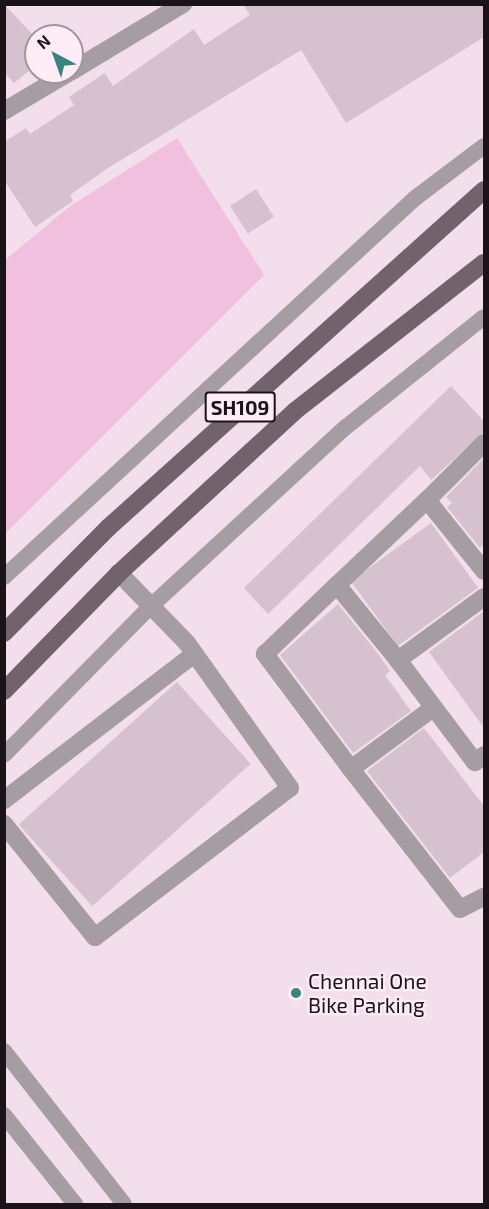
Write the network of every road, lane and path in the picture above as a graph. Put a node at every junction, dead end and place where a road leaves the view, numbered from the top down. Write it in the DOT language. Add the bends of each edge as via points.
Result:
graph roads {
  1 [pos="183,4"];
  2 [pos="84,63"];
  3 [pos="49,84"];
  4 [pos="4,111"];
  5 [pos="484,146"];
  6 [pos="484,190"];
  7 [pos="484,263"];
  8 [pos="484,317"];
  9 [pos="484,442"];
  10 [pos="427,500"];
  11 [pos="484,571"];
  12 [pos="119,573"];
  13 [pos="4,577"];
  14 [pos="337,585"];
  15 [pos="484,597"];
  16 [pos="151,606"];
  17 [pos="4,633"];
  18 [pos="193,654"];
  19 [pos="398,660"];
  20 [pos="4,691"];
  21 [pos="433,708"];
  22 [pos="4,755"];
  23 [pos="481,764"];
  24 [pos="351,769"];
  25 [pos="4,800"];
  26 [pos="4,824"];
  27 [pos="484,897"];
  28 [pos="4,1051"];
  29 [pos="4,1115"];
  30 [pos="75,1204"];
  31 [pos="124,1204"];
  1 -- 2 [label="street"];
  3 -- 4 [label="street"];
  5 -- 13 [label="lane" via="414,199"];
  6 -- 17 [label="main road, SH109" via="110,527"];
  7 -- 12 [label="main road, SH109" via="295,411"];
  8 -- 16 [label="lane" via="346,427"];
  9 -- 10 [label="street"];
  10 -- 11 [label="street"];
  10 -- 14 [label="street"];
  12 -- 16 [label="street"];
  12 -- 20 [label="main road, SH109"];
  14 -- 19 [label="street"];
  14 -- 24 [label="street" via="265,654"];
  15 -- 19 [label="street"];
  16 -- 18 [label="street"];
  16 -- 22 [label="lane"];
  18 -- 25 [label="street"];
  18 -- 26 [label="street" via="290,788 95,938"];
  19 -- 21 [label="street"];
  21 -- 23 [label="street"];
  21 -- 24 [label="street"];
  24 -- 27 [label="street" via="460,909"];
  28 -- 31 [label="lane"];
  29 -- 30 [label="lane"];
}
